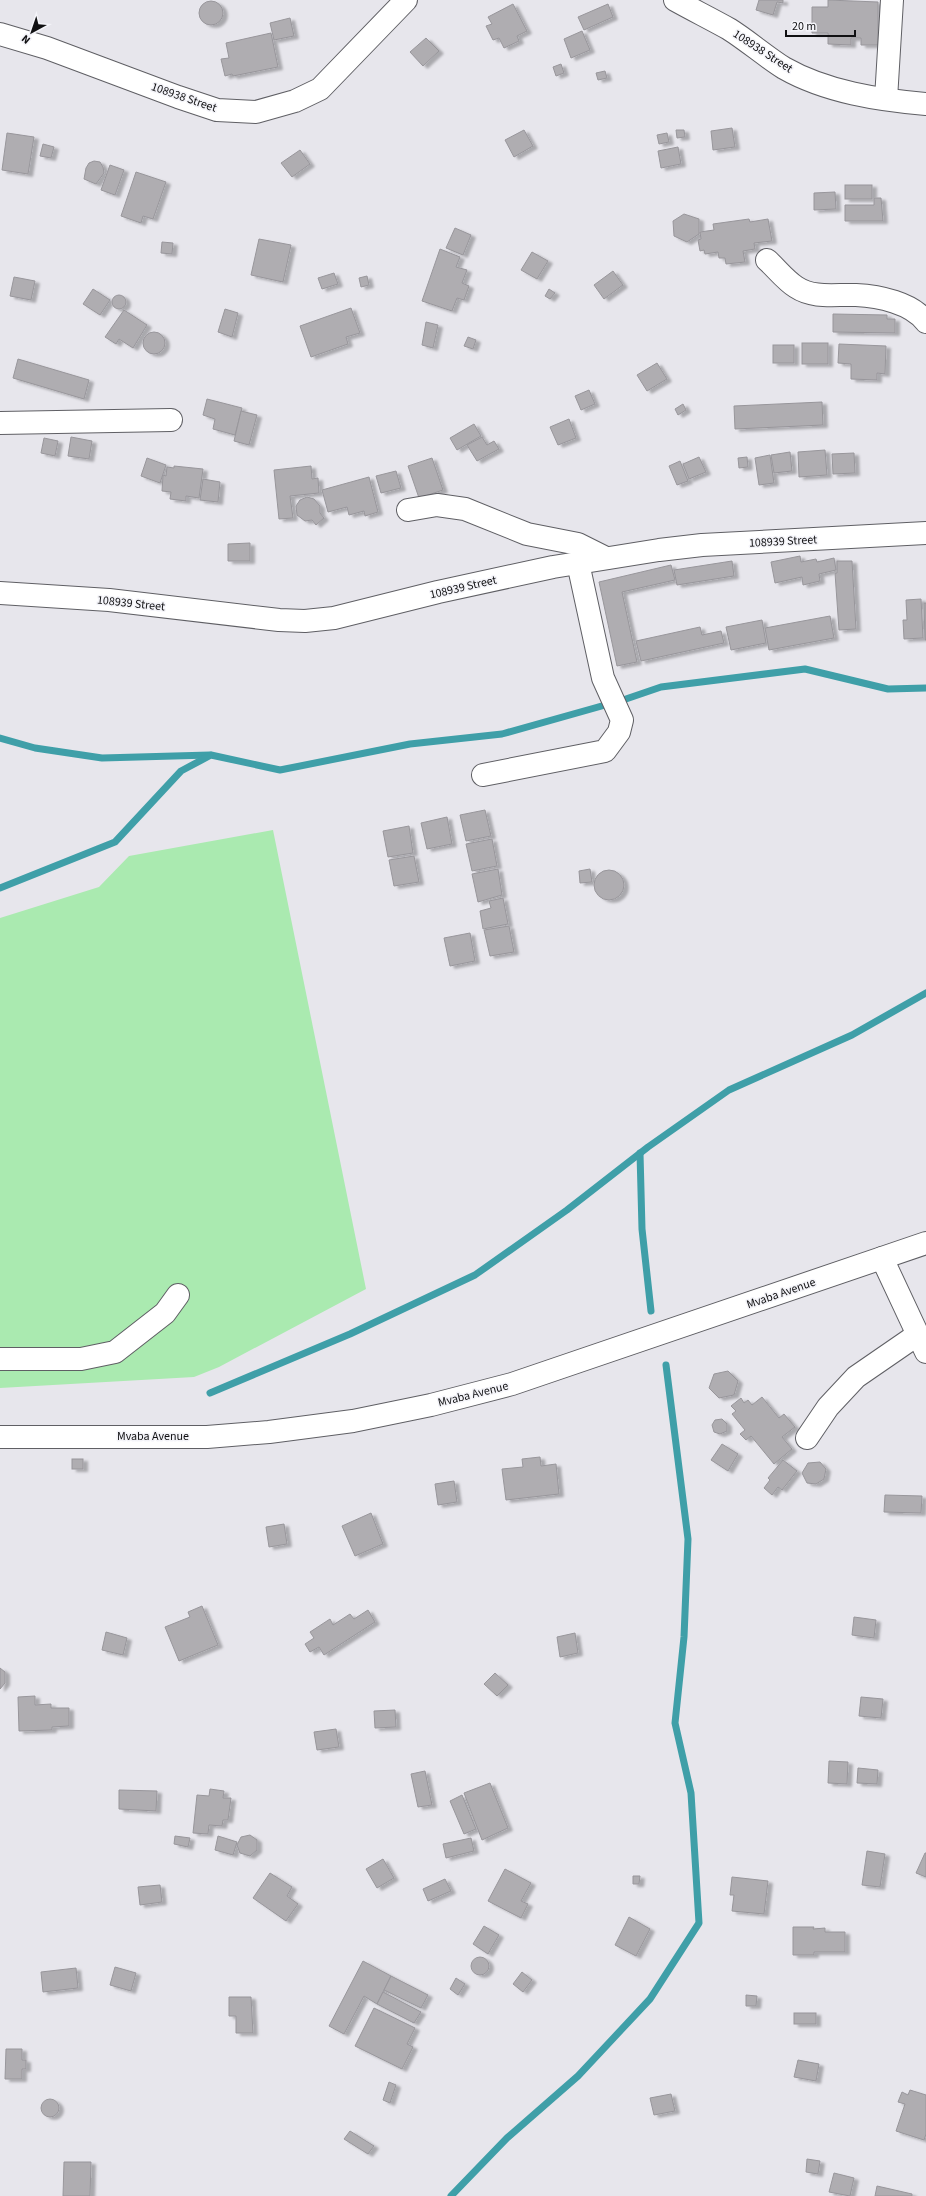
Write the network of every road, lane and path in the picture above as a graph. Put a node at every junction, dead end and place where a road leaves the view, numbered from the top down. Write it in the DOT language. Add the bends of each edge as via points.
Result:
graph roads {
  1 [pos="406,0"];
  2 [pos="675,0"];
  3 [pos="892,0"];
  4 [pos="0,34"];
  5 [pos="886,99"];
  6 [pos="926,104"];
  7 [pos="767,260"];
  8 [pos="926,322"];
  9 [pos="171,420"];
  10 [pos="0,423"];
  11 [pos="408,510"];
  12 [pos="926,533"];
  13 [pos="606,558"];
  14 [pos="578,563"];
  15 [pos="0,593"];
  16 [pos="483,775"];
  17 [pos="926,1243"];
  18 [pos="882,1258"];
  19 [pos="178,1295"];
  20 [pos="921,1344"];
  21 [pos="0,1359"];
  22 [pos="0,1437"];
  23 [pos="807,1438"];
  1 -- 4 [label="street, 108938 Street" via="320,89 295,101 256,112 217,110 47,48"];
  2 -- 5 [label="street, 108938 Street" via="730,30 785,68 847,92"];
  3 -- 5 [label="street"];
  5 -- 6 [label="street, 108938 Street"];
  7 -- 8 [label="street" via="796,287 821,296 858,295 887,300 905,306"];
  9 -- 10 [label="street"];
  11 -- 13 [label="street" via="437,505 465,508 527,534 578,544"];
  12 -- 13 [label="street, 108939 Street" via="702,545"];
  13 -- 14 [label="street, 108939 Street"];
  14 -- 15 [label="street, 108939 Street" via="438,592 334,618 305,621 109,600"];
  14 -- 16 [label="street" via="603,678 622,720 618,732 605,751"];
  17 -- 18 [label="street, Mvaba Avenue"];
  18 -- 20 [label="street"];
  18 -- 22 [label="street, Mvaba Avenue" via="512,1384 431,1405 353,1421 268,1432 207,1436"];
  19 -- 21 [label="street" via="165,1313 115,1352 81,1359"];
  20 -- 23 [label="street" via="856,1376 828,1407"];
}
